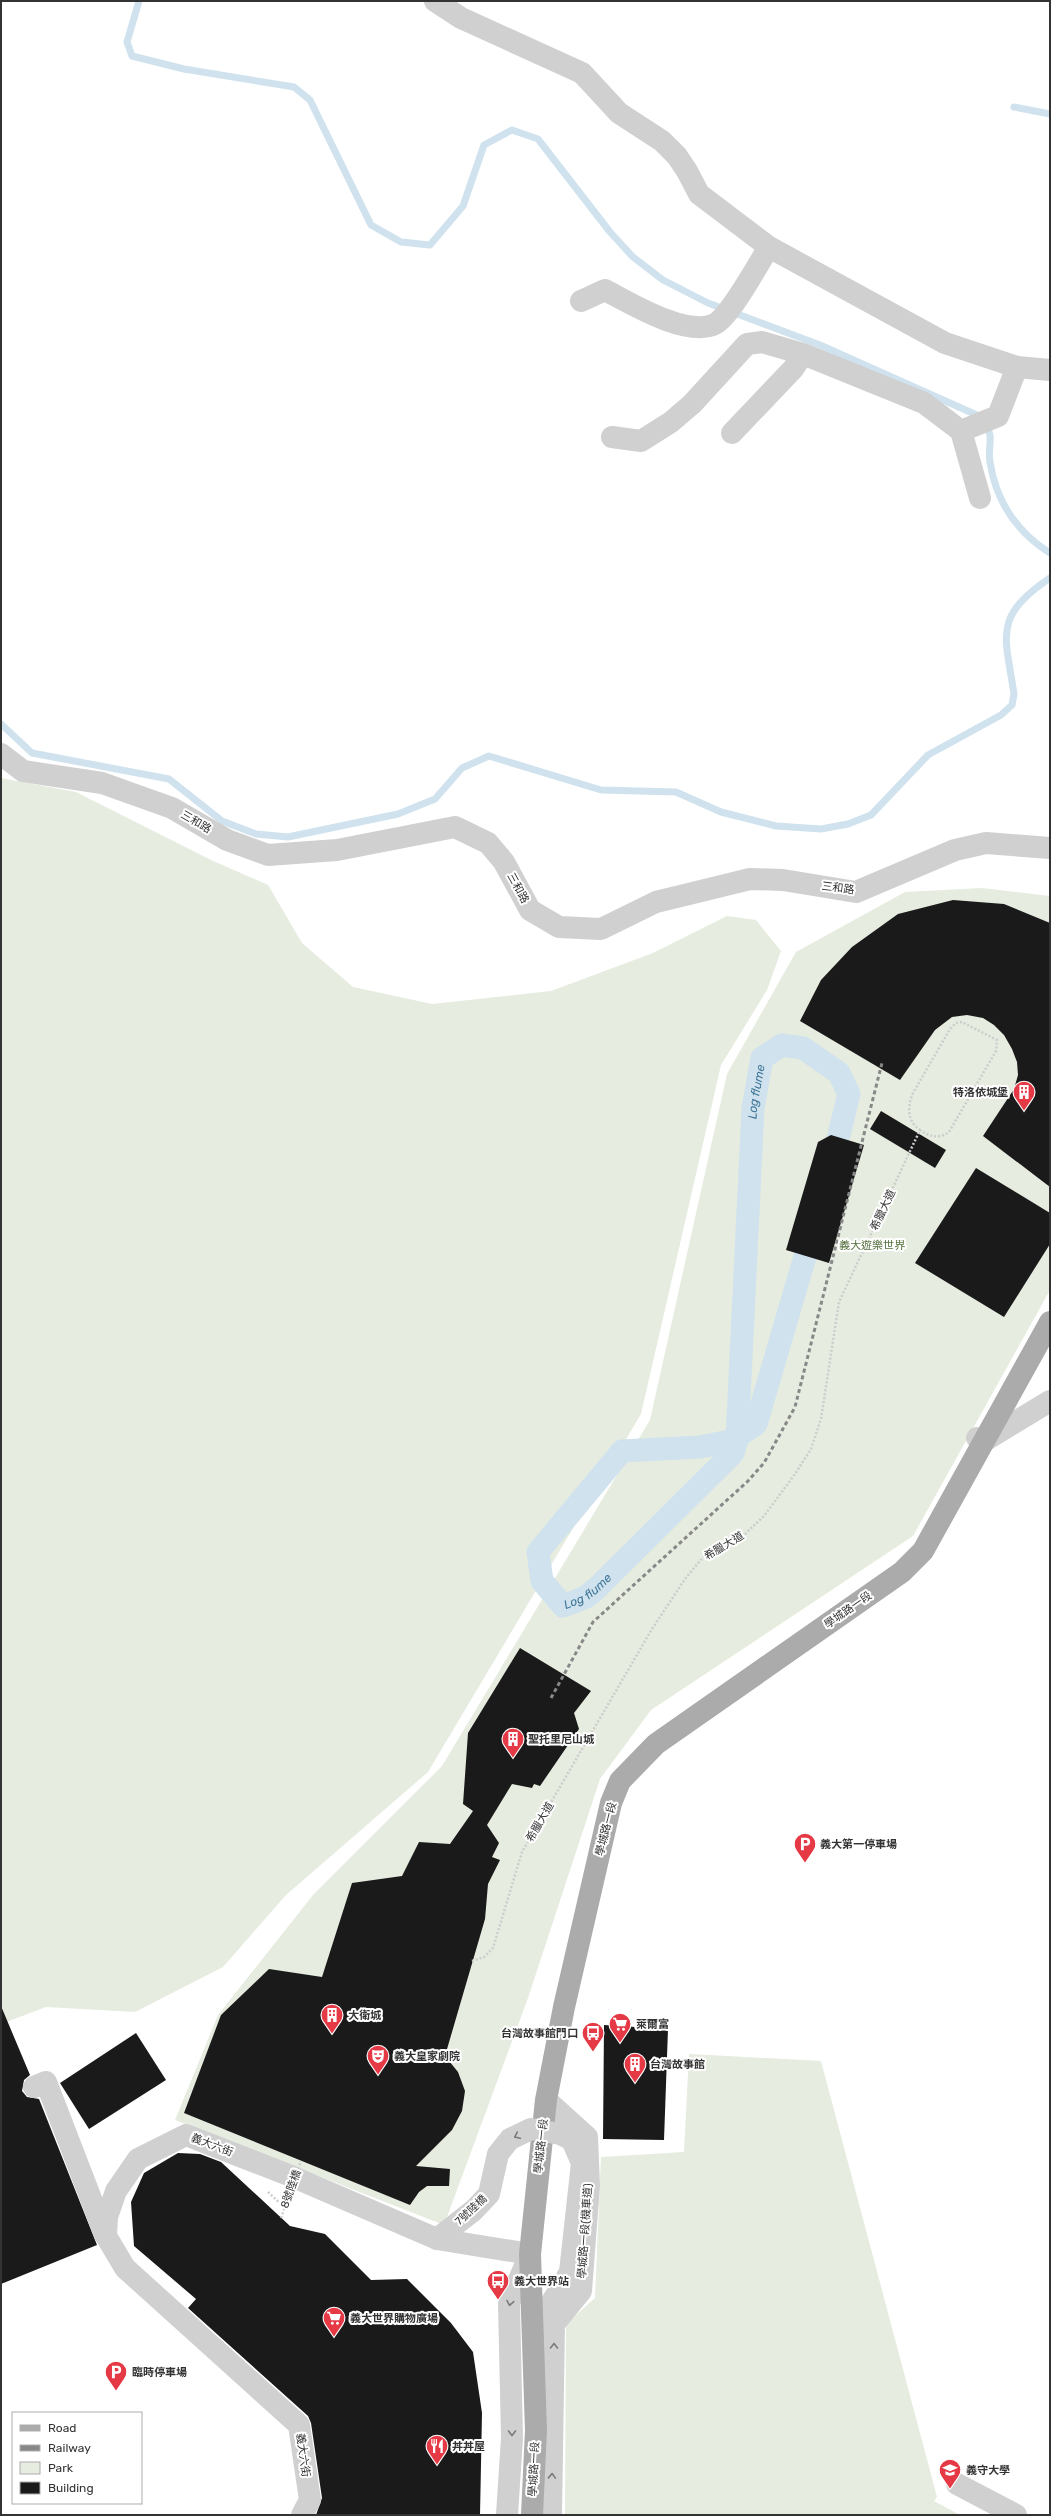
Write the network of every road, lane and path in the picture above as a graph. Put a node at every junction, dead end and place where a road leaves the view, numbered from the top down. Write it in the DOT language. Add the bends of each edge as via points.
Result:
graph roads {
  1 [pos="435,1"];
  2 [pos="769,247"];
  3 [pos="581,301"];
  4 [pos="803,354"];
  5 [pos="1017,367"];
  6 [pos="1050,370"];
  7 [pos="973,426"];
  8 [pos="732,433"];
  9 [pos="612,437"];
  10 [pos="980,498"];
  11 [pos="1,754"];
  12 [pos="1050,848"];
  13 [pos="920,1130"];
  14 [pos="1050,1322"];
  15 [pos="1050,1402"];
  16 [pos="979,1439"];
  17 [pos="472,1961"];
  18 [pos="34,2087"];
  19 [pos="546,2100"];
  20 [pos="301,2161"];
  21 [pos="281,2218"];
  22 [pos="106,2236"];
  23 [pos="437,2239"];
  24 [pos="530,2254"];
  25 [pos="534,2331"];
  26 [pos="957,2484"];
  27 [pos="302,2515"];
  28 [pos="507,2515"];
  29 [pos="532,2515"];
  30 [pos="551,2515"];
  31 [pos="1016,2515"];
  1 -- 2 [label="street" via="461,18 582,73 619,113 662,141 677,156 699,194"];
  2 -- 3 [label="street" via="732,307 716,323 707,327 666,322 605,290"];
  2 -- 5 [label="street" via="945,343"];
  4 -- 7 [label="street" via="924,403"];
  4 -- 8 [label="street" via="793,369"];
  4 -- 9 [label="street" via="762,342 747,344 692,404 671,422 641,440"];
  5 -- 6 [label="street"];
  5 -- 7 [label="street" via="998,416"];
  7 -- 10 [label="street"];
  11 -- 12 [label="street, 三和路" via="23,771 102,783 172,808 227,840 268,855 337,850 455,827 488,843 504,862 530,910 559,926 601,929 656,902 750,879 783,880 856,892 955,850 986,843"];
  13 -- 13 [label="path" via="912,1122 909,1104 953,1025 962,1022 997,1040 996,1051 949,1132 939,1137 927,1135"];
  13 -- 17 [label="path, 希臘大道" via="839,1302 821,1419 811,1449 764,1516 745,1534 704,1556 674,1594 522,1852 493,1948 484,1957"];
  14 -- 16 [label="main road, 學城路一段"];
  15 -- 16 [label="street"];
  16 -- 19 [label="main road, 學城路一段" via="923,1551 902,1572 656,1744 620,1781 609,1811 564,2007"];
  18 -- 22 [label="street" via="46,2082"];
  19 -- 24 [label="main road, 學城路一段"];
  30 -- 19 [label="street, 學城路一段(機車道), one-way" via="554,2324 581,2291 589,2186 587,2137"];
  20 -- 21 [label="path, 8號陸橋, bridge"];
  22 -- 23 [label="street, 義大六街" via="107,2217 116,2191 138,2159 186,2135 291,2176"];
  22 -- 27 [label="street, 義大六街" via="125,2268 299,2425 310,2500"];
  23 -- 24 [label="street, 義大六街"];
  25 -- 23 [label="street, 7號陸橋, one-way, bridge" via="570,2272 582,2163 572,2140 560,2134 530,2129 510,2139 498,2154 489,2194 474,2210"];
  24 -- 25 [label="main road, 學城路一段"];
  24 -- 28 [label="street, one-way" via="509,2303 512,2438"];
  25 -- 29 [label="main road, 學城路一段" via="536,2430"];
  26 -- 31 [label="street"];
}
